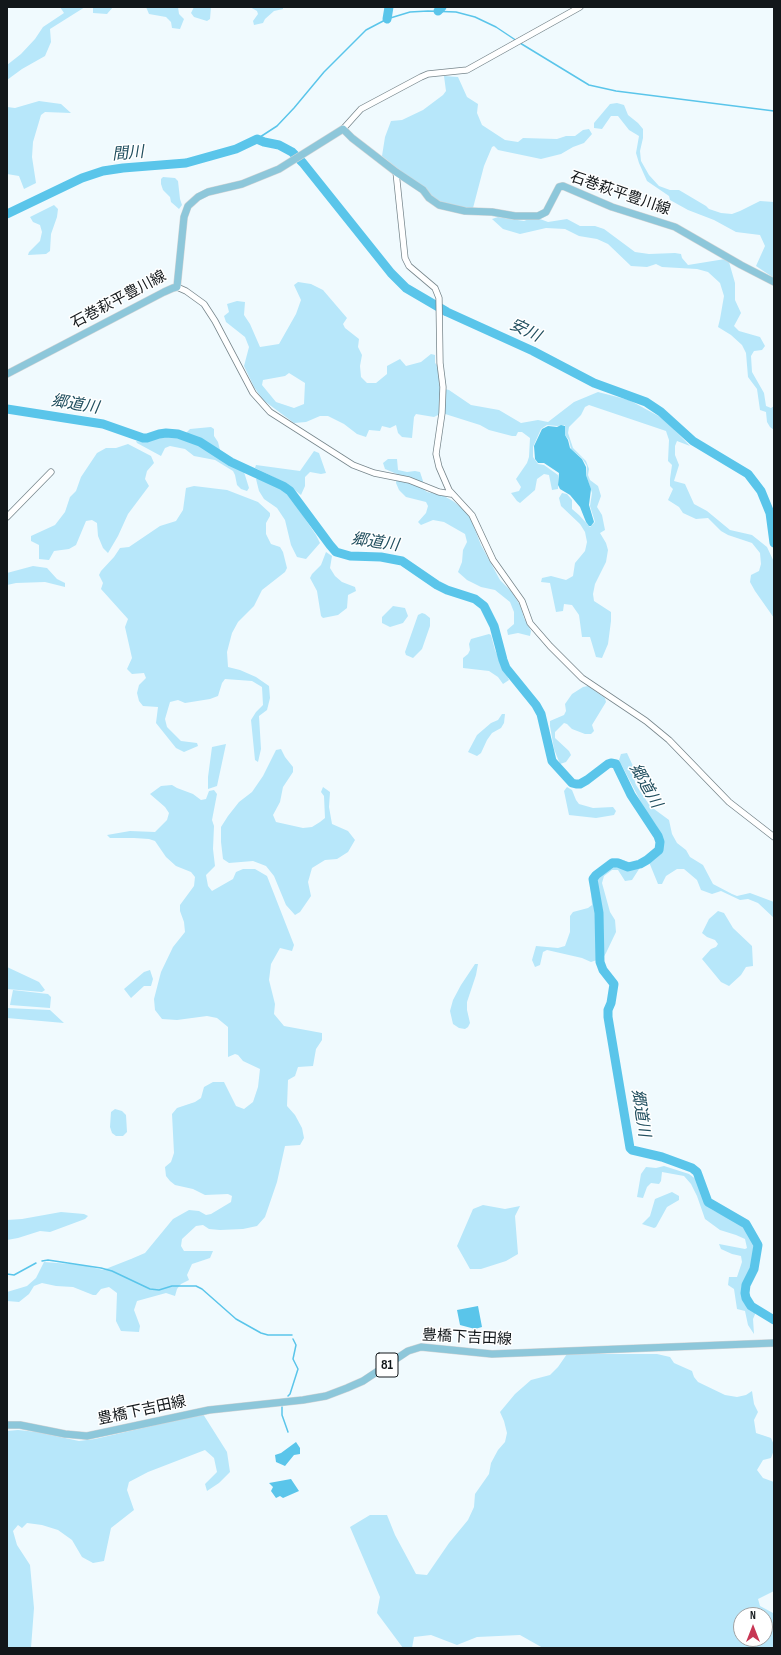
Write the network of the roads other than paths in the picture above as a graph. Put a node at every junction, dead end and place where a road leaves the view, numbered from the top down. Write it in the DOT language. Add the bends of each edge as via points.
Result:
graph roads {
  1 [pos="580,7"];
  2 [pos="343,129"];
  3 [pos="396,172"];
  4 [pos="774,282"];
  5 [pos="177,287"];
  6 [pos="7,374"];
  7 [pos="51,472"];
  8 [pos="451,494"];
  9 [pos="7,517"];
  10 [pos="774,837"];
  11 [pos="774,1343"];
  12 [pos="7,1425"];
  1 -- 2 [label="street" via="467,70 421,77 361,109"];
  2 -- 3 [label="main road, 石巻萩平豊川線"];
  2 -- 5 [label="main road, 石巻萩平豊川線" via="275,172 242,184 208,192 192,202 184,217"];
  3 -- 4 [label="main road, 石巻萩平豊川線" via="423,190 439,205 465,212 492,212 515,216 543,215 559,187 563,186 612,207 676,227"];
  3 -- 8 [label="street" via="405,258 409,266 435,288 439,300 443,387 436,454"];
  5 -- 6 [label="main road, 石巻萩平豊川線"];
  5 -- 8 [label="street" via="204,304 253,393 270,412 353,465"];
  7 -- 9 [label="street"];
  8 -- 10 [label="street" via="472,515 493,560 518,593 530,623 545,640 582,678 669,740 728,802"];
  11 -- 12 [label="main road, 豊橋下吉田線 / 81" via="492,1354 415,1348 363,1381 326,1396 209,1410 87,1436"];
}
